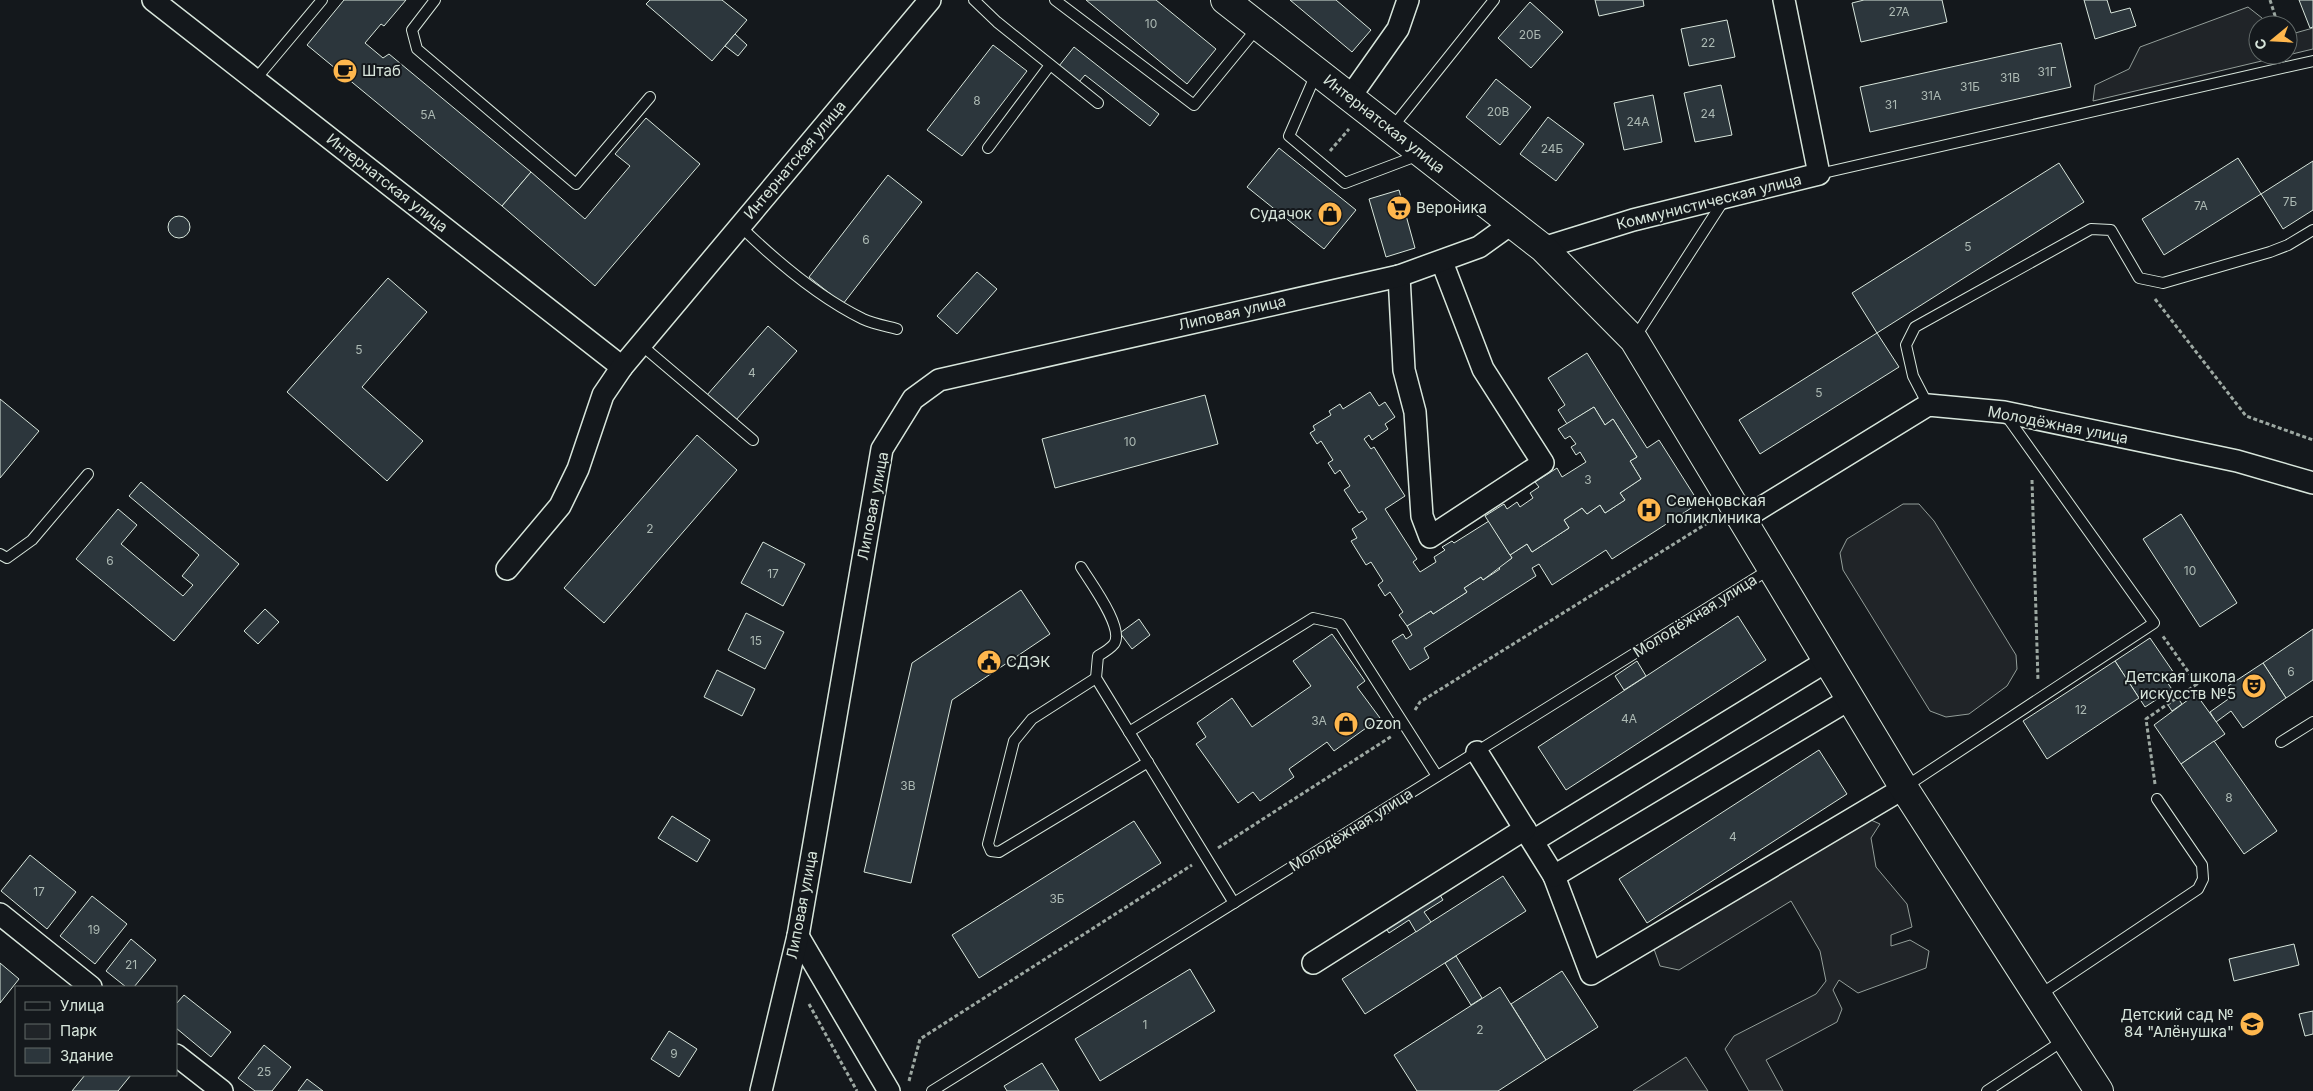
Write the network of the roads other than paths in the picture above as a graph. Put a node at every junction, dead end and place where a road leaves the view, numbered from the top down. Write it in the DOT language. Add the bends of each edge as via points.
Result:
graph roads {
  1 [pos="152,0"];
  2 [pos="322,0"];
  3 [pos="435,0"];
  4 [pos="930,0"];
  5 [pos="974,0"];
  6 [pos="1055,0"];
  7 [pos="1224,0"];
  8 [pos="1408,0"];
  9 [pos="1494,0"];
  10 [pos="1784,0"];
  11 [pos="1258,26"];
  12 [pos="2313,61"];
  13 [pos="1050,65"];
  14 [pos="1317,72"];
  15 [pos="255,80"];
  16 [pos="650,97"];
  17 [pos="1098,103"];
  18 [pos="1358,104"];
  19 [pos="1391,130"];
  20 [pos="988,148"];
  21 [pos="1422,154"];
  22 [pos="1819,174"];
  23 [pos="1726,197"];
  24 [pos="1511,224"];
  25 [pos="740,226"];
  26 [pos="2313,230"];
  27 [pos="1543,248"];
  28 [pos="1442,262"];
  29 [pos="1399,276"];
  30 [pos="897,329"];
  31 [pos="1634,340"];
  32 [pos="640,344"];
  33 [pos="622,366"];
  34 [pos="1928,405"];
  35 [pos="2004,412"];
  36 [pos="753,440"];
  37 [pos="88,474"];
  38 [pos="2313,483"];
  39 [pos="1737,513"];
  40 [pos="0,554"];
  41 [pos="1081,567"];
  42 [pos="1771,568"];
  43 [pos="507,569"];
  44 [pos="1827,661"];
  45 [pos="1096,678"];
  46 [pos="1850,699"];
  47 [pos="2313,722"];
  48 [pos="1129,732"];
  49 [pos="2281,742"];
  50 [pos="1477,752"];
  51 [pos="1148,762"];
  52 [pos="1438,776"];
  53 [pos="1904,788"];
  54 [pos="2157,799"];
  55 [pos="1529,835"];
  56 [pos="1554,876"];
  57 [pos="1234,903"];
  58 [pos="0,914"];
  59 [pos="798,936"];
  60 [pos="1313,963"];
  61 [pos="91,986"];
  62 [pos="2037,996"];
  63 [pos="2064,1040"];
  64 [pos="178,1057"];
  65 [pos="899,1087"];
  66 [pos="222,1091"];
  67 [pos="761,1091"];
  68 [pos="932,1091"];
  69 [pos="1987,1091"];
  70 [pos="2099,1091"];
  1 -- 15 [label="street, Интернатская улица"];
  2 -- 15 [label="lane"];
  3 -- 16 [label="lane" via="412,30 417,49 576,184"];
  4 -- 25 [label="street, Интернатская улица"];
  5 -- 13 [label="lane"];
  6 -- 11 [label="lane" via="1194,105"];
  7 -- 11 [label="street, Интернатская улица"];
  8 -- 18 [label="street" via="1398,29"];
  9 -- 19 [label="lane"];
  10 -- 22 [label="street, Коммунистическая улица"];
  11 -- 14 [label="street, Интернатская улица"];
  12 -- 22 [label="lane"];
  13 -- 17 [label="lane"];
  13 -- 20 [label="lane"];
  14 -- 18 [label="street, Интернатская улица"];
  14 -- 21 [label="lane" via="1289,136 1345,183"];
  15 -- 33 [label="street, Интернатская улица"];
  18 -- 19 [label="street, Интернатская улица"];
  19 -- 21 [label="street, Интернатская улица"];
  21 -- 24 [label="street, Интернатская улица"];
  22 -- 23 [label="street, Коммунистическая улица"];
  23 -- 27 [label="street, Коммунистическая улица" via="1633,220"];
  23 -- 31 [label="lane"];
  24 -- 27 [label="street, Интернатская улица"];
  24 -- 28 [label="street, Липовая улица" via="1478,247"];
  25 -- 30 [label="lane" via="767,252 838,306 866,320"];
  25 -- 32 [label="street, Интернатская улица"];
  26 -- 34 [label="lane" via="2270,252 2163,283 2139,278 2112,230 2091,228 1915,327 1906,345 1913,376"];
  27 -- 31 [label="street, Интернатская улица"];
  28 -- 29 [label="street, Липовая улица"];
  28 -- 29 [label="street" via="1483,368 1543,463 1430,537 1422,516 1415,412 1404,370"];
  29 -- 59 [label="street, Липовая улица" via="938,380 913,399 882,449"];
  31 -- 39 [label="street, Интернатская улица"];
  32 -- 33 [label="street, Интернатская улица"];
  32 -- 36 [label="lane"];
  33 -- 43 [label="street, Интернатская улица" via="603,395 578,469 560,506"];
  34 -- 35 [label="street, Молодёжная улица"];
  34 -- 39 [label="street"];
  35 -- 38 [label="street, Молодёжная улица" via="2236,461"];
  35 -- 53 [label="lane" via="2154,623"];
  37 -- 40 [label="lane" via="32,540 7,558"];
  39 -- 42 [label="street, Интернатская улица"];
  41 -- 45 [label="lane" via="1112,619 1117,634 1114,644 1098,656"];
  42 -- 44 [label="street, Интернатская улица"];
  42 -- 50 [label="lane, Молодёжная улица"];
  44 -- 46 [label="street, Интернатская улица"];
  44 -- 55 [label="street"];
  45 -- 48 [label="lane"];
  45 -- 51 [label="lane" via="1032,719 1014,741 988,844 992,851 999,852"];
  46 -- 53 [label="street, Интернатская улица"];
  46 -- 56 [label="street"];
  47 -- 49 [label="lane"];
  48 -- 51 [label="lane"];
  48 -- 52 [label="lane" via="1313,618 1340,624"];
  50 -- 52 [label="lane, Молодёжная улица"];
  50 -- 55 [label="street"];
  51 -- 57 [label="lane"];
  52 -- 57 [label="lane, Молодёжная улица"];
  53 -- 56 [label="street" via="1591,974"];
  53 -- 62 [label="street, Интернатская улица"];
  54 -- 62 [label="lane" via="2202,865 2203,879 2198,889"];
  55 -- 56 [label="street"];
  55 -- 60 [label="street"];
  57 -- 68 [label="lane, Молодёжная улица"];
  58 -- 61 [label="street"];
  59 -- 65 [label="street"];
  59 -- 67 [label="street, Липовая улица"];
  62 -- 63 [label="street, Интернатская улица"];
  63 -- 69 [label="lane"];
  63 -- 70 [label="street, Интернатская улица"];
  64 -- 66 [label="street"];
}
